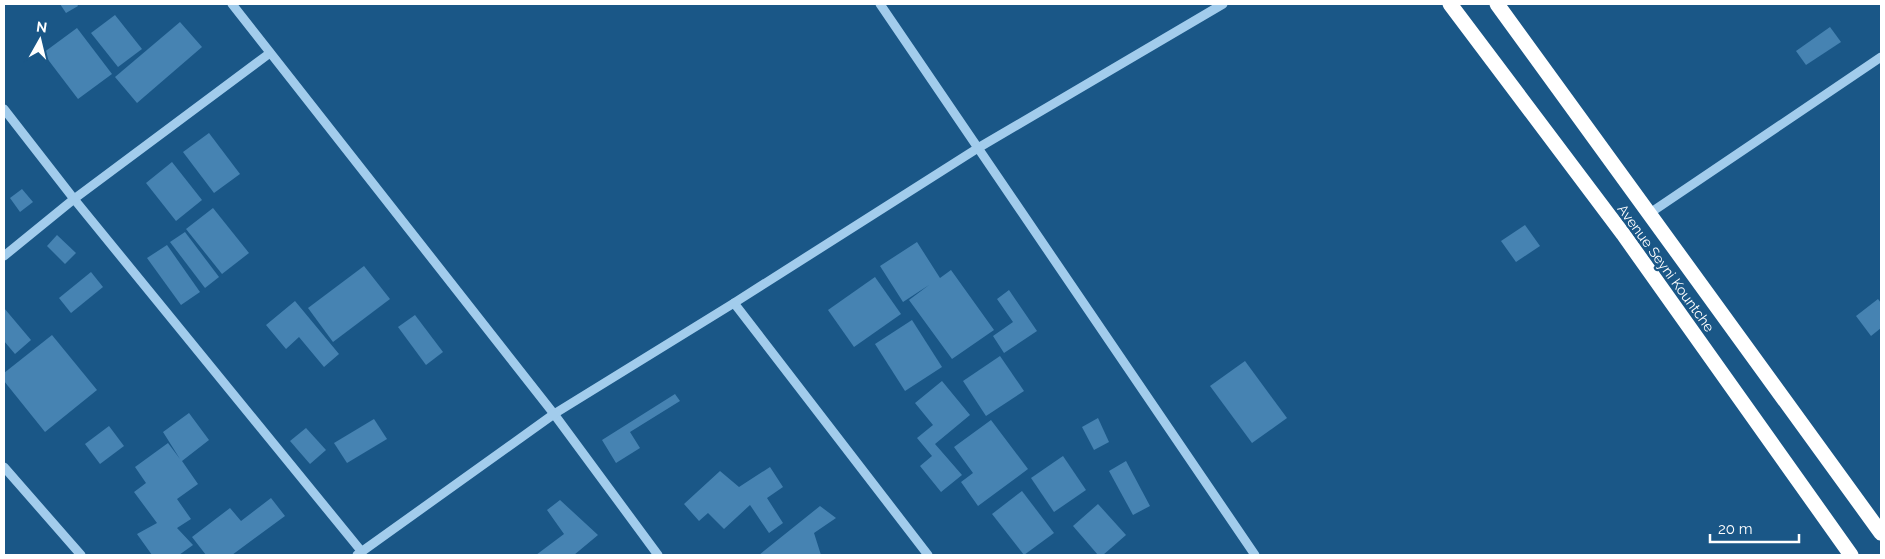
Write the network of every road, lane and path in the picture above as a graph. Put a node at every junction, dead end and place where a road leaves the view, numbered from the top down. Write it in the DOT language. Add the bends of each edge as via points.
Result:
graph roads {
  1 [pos="232,4"];
  2 [pos="880,4"];
  3 [pos="1223,4"];
  4 [pos="1450,4"];
  5 [pos="1497,4"];
  6 [pos="270,53"];
  7 [pos="1881,57"];
  8 [pos="4,110"];
  9 [pos="978,148"];
  10 [pos="74,199"];
  11 [pos="1650,213"];
  12 [pos="4,256"];
  13 [pos="734,303"];
  14 [pos="554,414"];
  15 [pos="4,467"];
  16 [pos="1881,533"];
  17 [pos="359,553"];
  18 [pos="81,555"];
  19 [pos="658,555"];
  20 [pos="928,555"];
  21 [pos="1255,555"];
  22 [pos="1851,555"];
  1 -- 6 [label="street"];
  2 -- 9 [label="street"];
  3 -- 9 [label="street"];
  4 -- 22 [label="highway, Avenue Seyni Kountche" via="1623,234"];
  5 -- 11 [label="highway, Avenue Seyni Kountche"];
  6 -- 10 [label="street"];
  6 -- 14 [label="street"];
  7 -- 11 [label="street"];
  8 -- 10 [label="street"];
  9 -- 13 [label="street"];
  9 -- 21 [label="street"];
  10 -- 12 [label="street"];
  10 -- 17 [label="street"];
  11 -- 16 [label="highway, Avenue Seyni Kountche"];
  13 -- 14 [label="street"];
  13 -- 20 [label="street"];
  14 -- 17 [label="street"];
  14 -- 19 [label="street"];
  15 -- 18 [label="street"];
}
